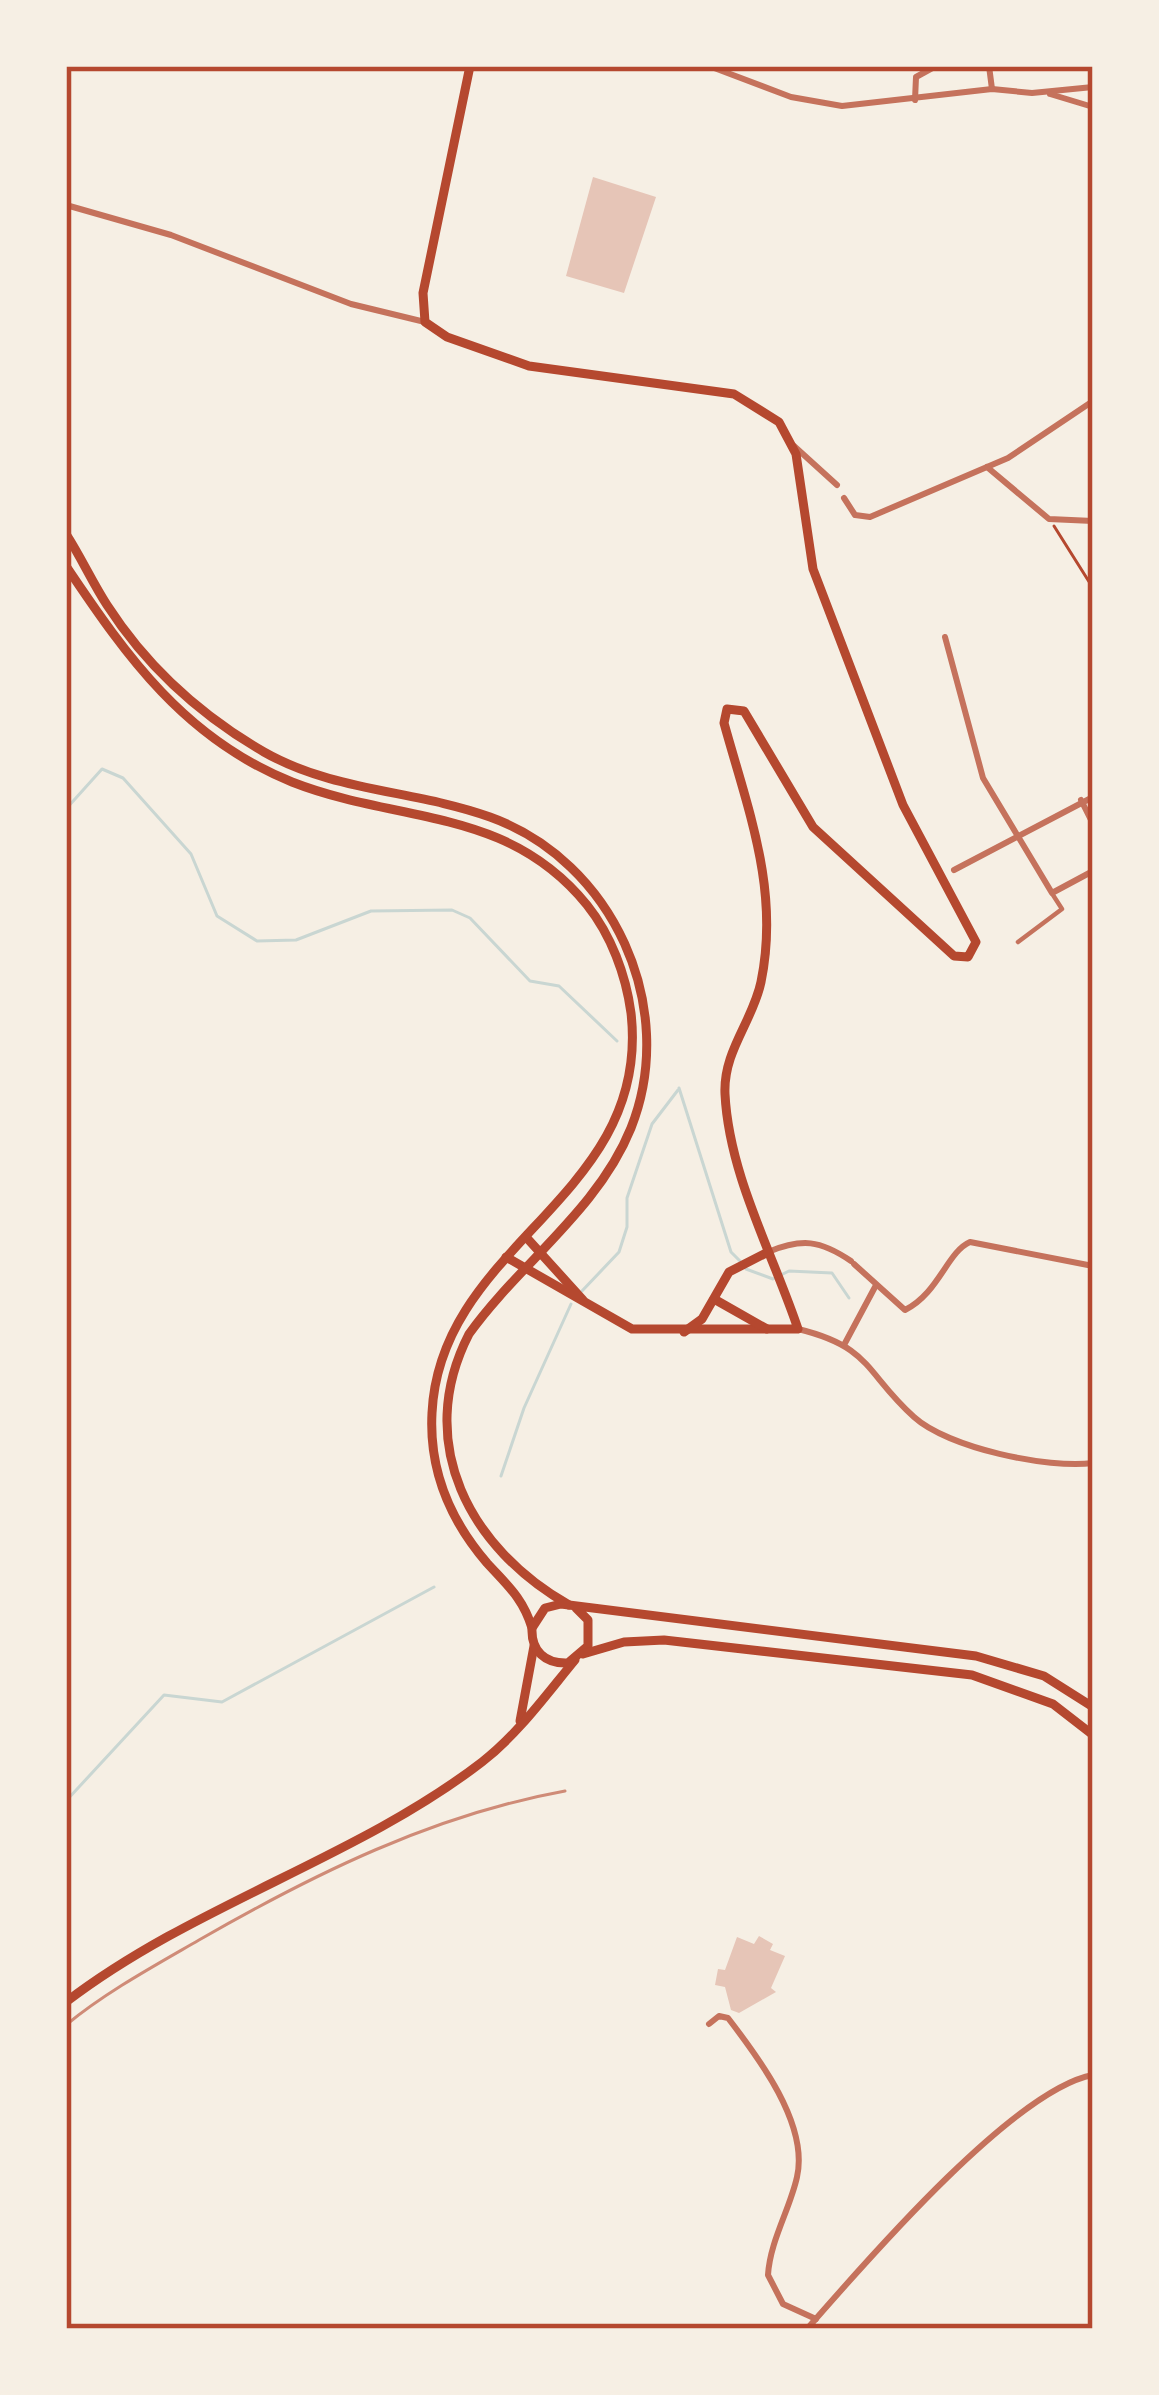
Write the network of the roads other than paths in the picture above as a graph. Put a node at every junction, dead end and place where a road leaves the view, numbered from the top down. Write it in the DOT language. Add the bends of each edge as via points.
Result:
graph roads {
  1 [pos="470,66"];
  2 [pos="709,66"];
  3 [pos="936,66"];
  4 [pos="989,66"];
  5 [pos="1093,88"];
  6 [pos="992,89"];
  7 [pos="1047,92"];
  8 [pos="915,100"];
  9 [pos="1093,107"];
  10 [pos="66,205"];
  11 [pos="425,322"];
  12 [pos="1093,401"];
  13 [pos="794,446"];
  14 [pos="987,467"];
  15 [pos="837,484"];
  16 [pos="844,498"];
  17 [pos="1093,521"];
  18 [pos="66,534"];
  19 [pos="66,566"];
  20 [pos="946,637"];
  21 [pos="373,790"];
  22 [pos="1093,797"];
  23 [pos="1081,800"];
  24 [pos="370,803"];
  25 [pos="1093,824"];
  26 [pos="1014,835"];
  27 [pos="543,844"];
  28 [pos="537,856"];
  29 [pos="1093,871"];
  30 [pos="939,878"];
  31 [pos="1052,893"];
  32 [pos="1018,942"];
  33 [pos="526,1237"];
  34 [pos="539,1252"];
  35 [pos="768,1252"];
  36 [pos="506,1257"];
  37 [pos="1093,1266"];
  38 [pos="523,1269"];
  39 [pos="875,1286"];
  40 [pos="714,1299"];
  41 [pos="591,1309"];
  42 [pos="798,1329"];
  43 [pos="769,1330"];
  44 [pos="684,1332"];
  45 [pos="844,1345"];
  46 [pos="1093,1463"];
  47 [pos="572,1606"];
  48 [pos="532,1628"];
  49 [pos="534,1646"];
  50 [pos="579,1657"];
  51 [pos="1093,1707"];
  52 [pos="518,1726"];
  53 [pos="1093,1736"];
  54 [pos="66,2002"];
  55 [pos="709,2024"];
  56 [pos="1093,2075"];
  57 [pos="816,2319"];
  58 [pos="807,2329"];
  1 -- 11 [label="main road" via="423,293"];
  2 -- 8 [label="street" via="810,101"];
  3 -- 8 [label="street" via="916,79"];
  4 -- 6 [label="street"];
  5 -- 7 [label="street"];
  6 -- 7 [label="street"];
  6 -- 8 [label="street"];
  7 -- 9 [label="street"];
  10 -- 11 [label="street"];
  11 -- 13 [label="main road" via="529,366 742,397 773,416"];
  12 -- 14 [label="street"];
  13 -- 15 [label="street"];
  13 -- 30 [label="main road" via="808,555"];
  14 -- 16 [label="street" via="865,518"];
  14 -- 17 [label="street" via="1049,519"];
  18 -- 21 [label="main road" via="125,632 196,706 295,767"];
  19 -- 24 [label="main road" via="103,627 216,740 291,782"];
  20 -- 26 [label="street" via="983,778"];
  21 -- 24 [label="main road"];
  21 -- 27 [label="main road" via="488,816"];
  22 -- 23 [label="street"];
  23 -- 25 [label="street"];
  23 -- 26 [label="street"];
  24 -- 28 [label="main road" via="486,830"];
  26 -- 30 [label="street"];
  26 -- 31 [label="street"];
  27 -- 28 [label="main road"];
  27 -- 34 [label="main road" via="583,880 621,932 642,989 648,1050 630,1130 604,1179"];
  28 -- 33 [label="main road" via="590,908 608,939 633,1036 609,1139"];
  29 -- 31 [label="street"];
  30 -- 35 [label="main road" via="975,938 975,951 963,959 824,840 744,711 725,712 762,850 767,917 760,988 728,1063 725,1095"];
  31 -- 32 [label="street" via="1062,909"];
  33 -- 34 [label="main road"];
  33 -- 36 [label="main road"];
  34 -- 38 [label="main road"];
  34 -- 41 [label="main road"];
  35 -- 39 [label="street" via="804,1240 829,1246"];
  35 -- 40 [label="main road" via="729,1272"];
  35 -- 42 [label="main road"];
  36 -- 38 [label="main road"];
  36 -- 48 [label="main road" via="453,1325 434,1387 432,1440 457,1522 522,1599"];
  37 -- 39 [label="street" via="970,1242 910,1308 898,1309"];
  38 -- 41 [label="main road"];
  38 -- 47 [label="main road" via="459,1354 450,1461 470,1516 500,1555"];
  39 -- 45 [label="street"];
  40 -- 43 [label="main road"];
  40 -- 44 [label="main road"];
  41 -- 44 [label="main road" via="632,1329"];
  42 -- 43 [label="main road"];
  42 -- 45 [label="street"];
  43 -- 44 [label="main road"];
  45 -- 46 [label="street" via="935,1432 1056,1465"];
  47 -- 48 [label="main road" via="545,1608"];
  47 -- 50 [label="main road" via="590,1629"];
  47 -- 51 [label="main road" via="976,1656 1044,1676"];
  48 -- 49 [label="main road"];
  49 -- 50 [label="main road" via="552,1662"];
  49 -- 52 [label="main road"];
  50 -- 52 [label="main road"];
  50 -- 53 [label="main road" via="644,1639 972,1676 1037,1696"];
  52 -- 54 [label="main road" via="445,1787 172,1930"];
  55 -- 57 [label="street" via="728,2018 793,2131 798,2172 768,2275 783,2304"];
  56 -- 57 [label="street" via="1049,2092 980,2149"];
  57 -- 58 [label="street"];
}
